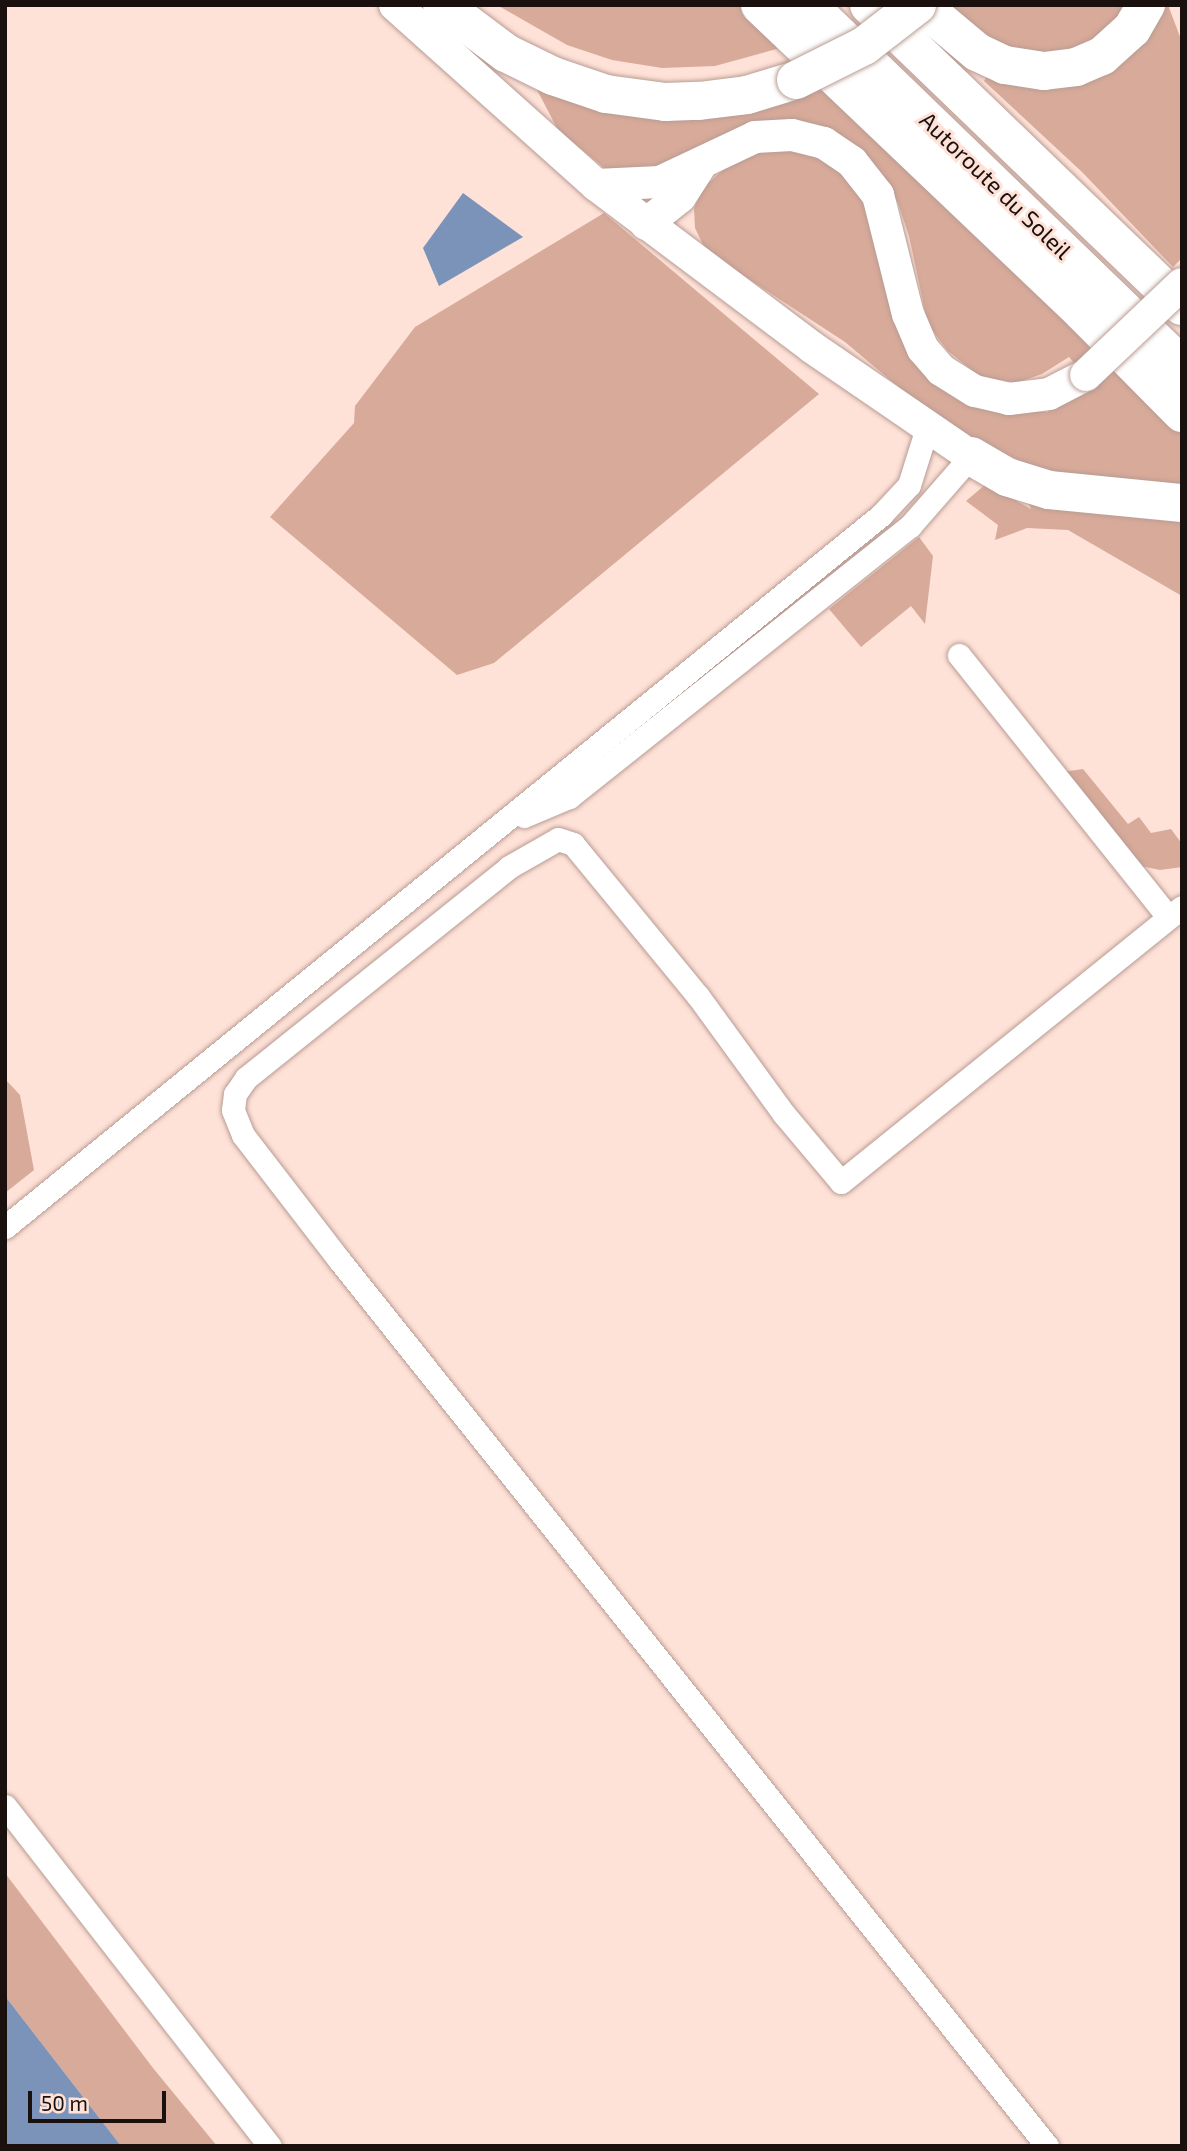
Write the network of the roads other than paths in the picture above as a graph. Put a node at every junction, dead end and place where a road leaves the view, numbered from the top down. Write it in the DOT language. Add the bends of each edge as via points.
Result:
graph roads {
  1 [pos="395,5"];
  2 [pos="442,5"];
  3 [pos="474,5"];
  4 [pos="760,5"];
  5 [pos="808,5"];
  6 [pos="869,5"];
  7 [pos="884,5"];
  8 [pos="919,5"];
  9 [pos="1146,5"];
  10 [pos="788,72"];
  11 [pos="596,185"];
  12 [pos="670,189"];
  13 [pos="640,219"];
  14 [pos="689,257"];
  15 [pos="1182,284"];
  16 [pos="1182,306"];
  17 [pos="1182,366"];
  18 [pos="1182,413"];
  19 [pos="927,428"];
  20 [pos="971,456"];
  21 [pos="1182,503"];
  22 [pos="959,655"];
  23 [pos="502,825"];
  24 [pos="1175,912"];
  25 [pos="5,1227"];
  26 [pos="5,1806"];
  27 [pos="270,2146"];
  28 [pos="1047,2146"];
  1 -- 11 [label="main road"];
  2 -- 10 [label="highway" via="506,53 606,94 665,102 699,101 747,95"];
  3 -- 10 [label="highway" via="536,46 613,74 693,80"];
  4 -- 18 [label="highway"];
  5 -- 17 [label="highway, Autoroute du Soleil"];
  6 -- 16 [label="highway, Autoroute du Soleil"];
  7 -- 10 [label="highway"];
  8 -- 9 [label="highway" via="977,52 1005,65 1044,71 1076,67 1102,55 1132,29"];
  8 -- 10 [label="highway, bridge" via="864,46"];
  11 -- 12 [label="main road"];
  11 -- 13 [label="main road"];
  12 -- 13 [label="main road"];
  12 -- 14 [label="main road"];
  12 -- 15 [label="main road, bridge" via="733,144 769,135 803,136 834,149 860,170 878,195 912,326 941,370 975,391 1017,399 1049,394 1086,375"];
  13 -- 14 [label="main road"];
  14 -- 19 [label="main road"];
  19 -- 20 [label="main road"];
  19 -- 23 [label="street" via="909,485 898,500"];
  20 -- 21 [label="highway" via="1007,477 1049,490"];
  20 -- 23 [label="street" via="910,526 569,797"];
  22 -- 24 [label="street"];
  23 -- 25 [label="street"];
  24 -- 28 [label="street" via="841,1182 783,1113 698,996 573,844 558,839 509,867 246,1078 234,1094 233,1110 243,1135 340,1261"];
  26 -- 27 [label="street"];
}
